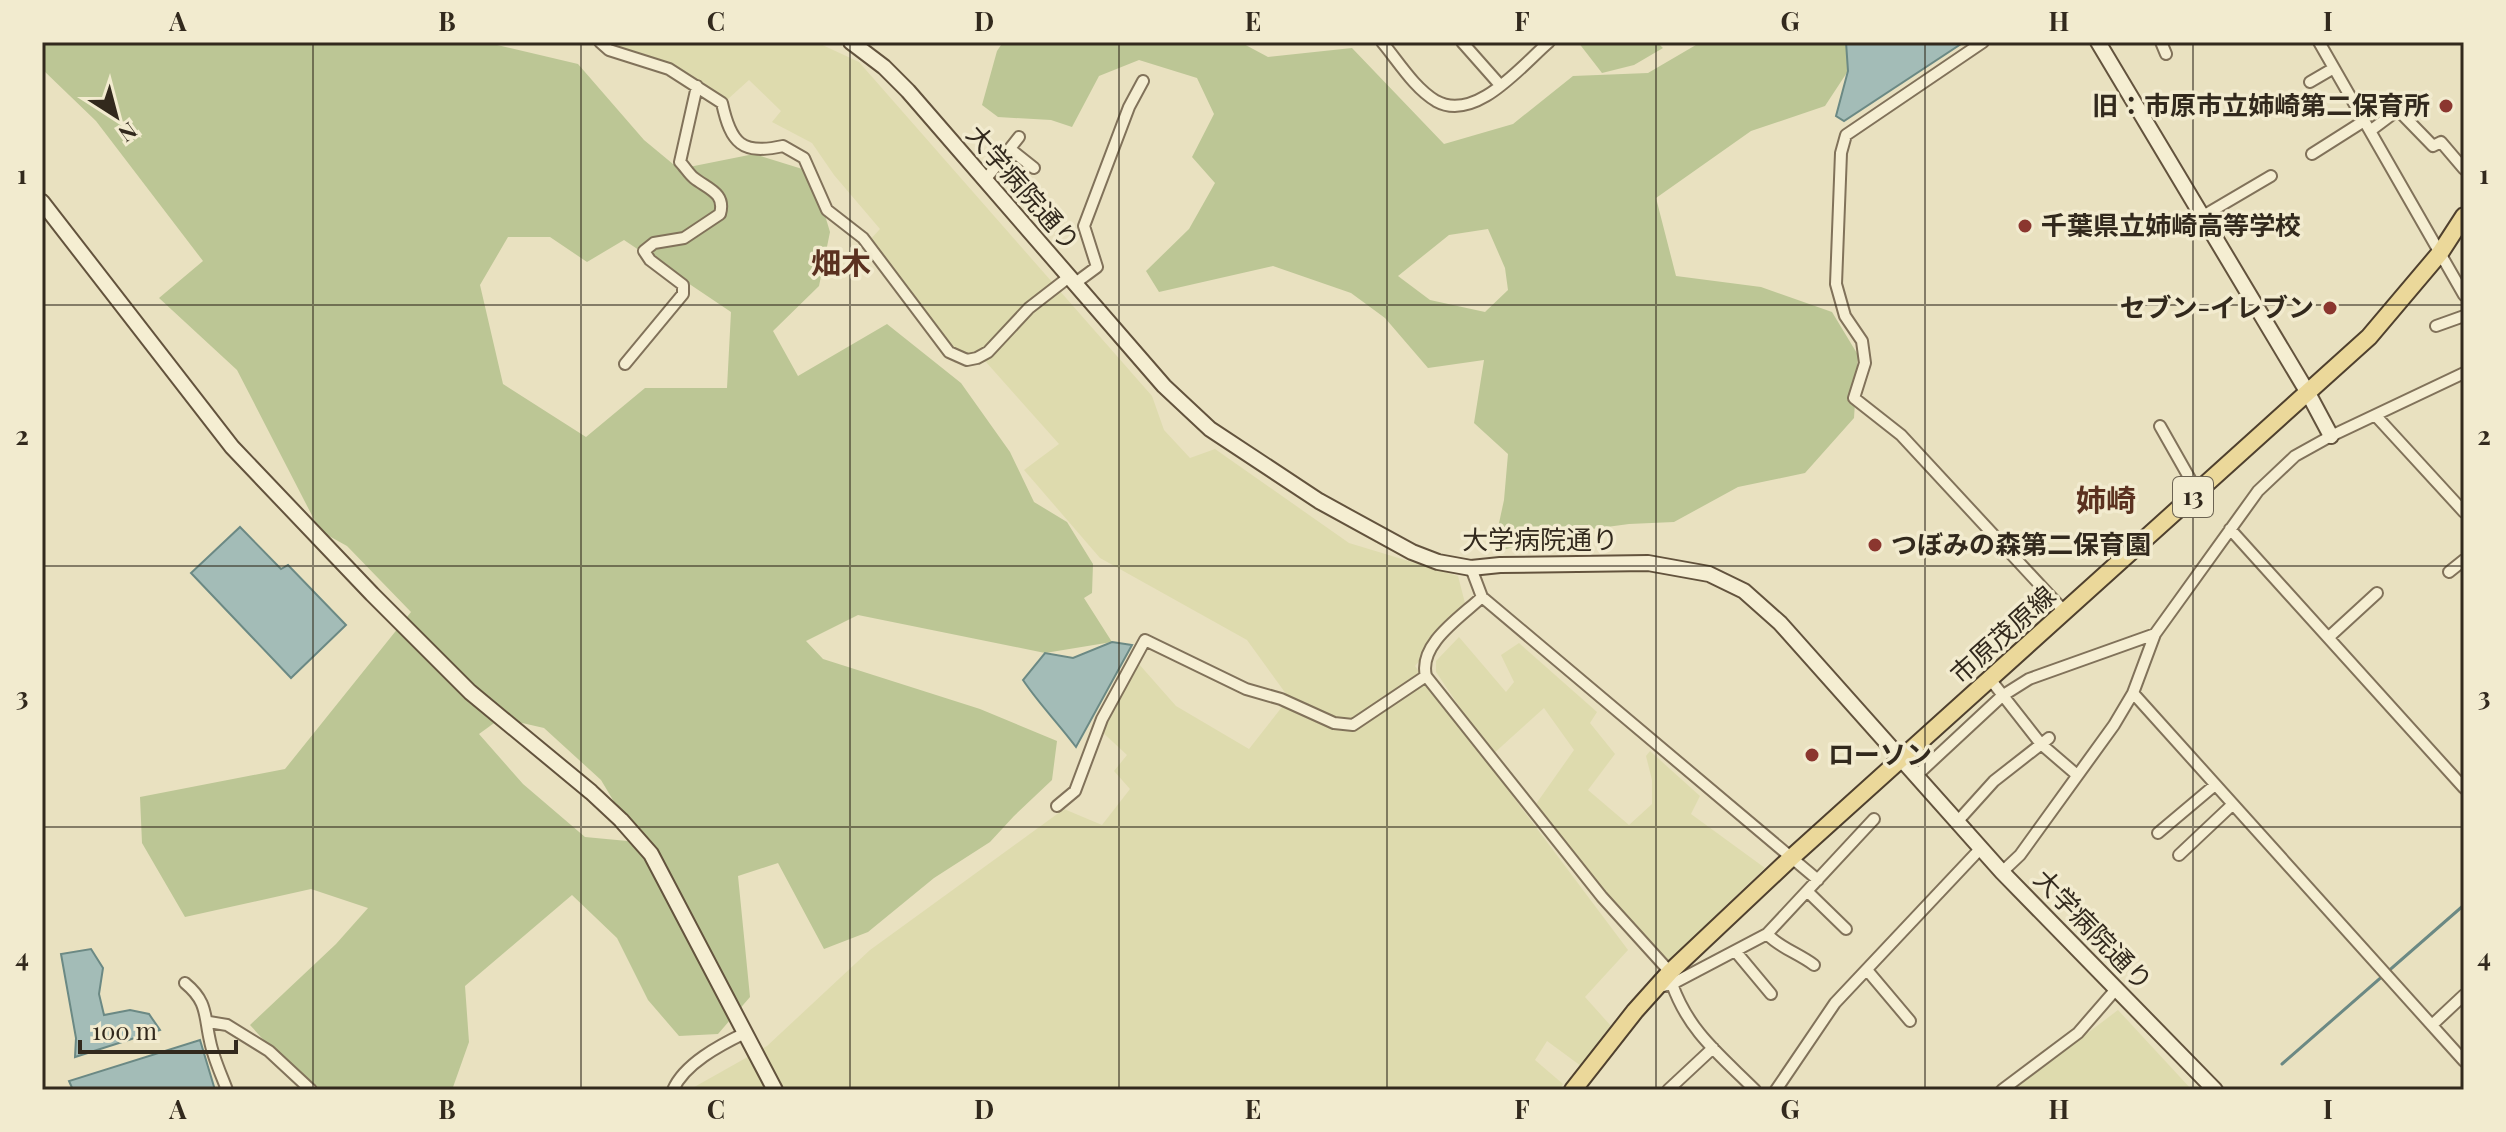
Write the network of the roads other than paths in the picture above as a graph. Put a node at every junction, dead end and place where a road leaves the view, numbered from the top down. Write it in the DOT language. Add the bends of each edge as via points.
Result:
graph roads {
  1 [pos="600,42"];
  2 [pos="851,42"];
  3 [pos="1382,42"];
  4 [pos="1462,42"];
  5 [pos="1983,42"];
  6 [pos="2098,42"];
  7 [pos="2161,42"];
  8 [pos="2319,42"];
  9 [pos="1545,43"];
  10 [pos="2166,54"];
  11 [pos="2334,68"];
  12 [pos="1143,81"];
  13 [pos="2310,82"];
  14 [pos="1500,85"];
  15 [pos="697,86"];
  16 [pos="2364,121"];
  17 [pos="2370,131"];
  18 [pos="1019,137"];
  19 [pos="1010,149"];
  20 [pos="2312,154"];
  21 [pos="1034,168"];
  22 [pos="2464,169"];
  23 [pos="2271,176"];
  24 [pos="985,180"];
  25 [pos="42,202"];
  26 [pos="2203,216"];
  27 [pos="2464,216"];
  28 [pos="2440,253"];
  29 [pos="1072,280"];
  30 [pos="2464,295"];
  31 [pos="2464,316"];
  32 [pos="2436,326"];
  33 [pos="625,364"];
  34 [pos="2464,373"];
  35 [pos="2308,393"];
  36 [pos="2376,416"];
  37 [pos="2160,426"];
  38 [pos="2331,436"];
  39 [pos="2198,493"];
  40 [pos="2464,512"];
  41 [pos="2230,529"];
  42 [pos="2464,560"];
  43 [pos="1471,568"];
  44 [pos="2449,572"];
  45 [pos="2377,593"];
  46 [pos="1482,597"];
  47 [pos="2065,612"];
  48 [pos="2155,634"];
  49 [pos="2329,637"];
  50 [pos="1426,676"];
  51 [pos="1990,679"];
  52 [pos="2133,693"];
  53 [pos="2002,696"];
  54 [pos="2045,741"];
  55 [pos="1901,759"];
  56 [pos="2077,775"];
  57 [pos="1916,776"];
  58 [pos="2215,785"];
  59 [pos="2464,788"];
  60 [pos="2232,805"];
  61 [pos="1057,806"];
  62 [pos="1874,819"];
  63 [pos="1957,822"];
  64 [pos="2158,833"];
  65 [pos="1981,848"];
  66 [pos="2179,855"];
  67 [pos="1791,858"];
  68 [pos="2002,872"];
  69 [pos="1818,880"];
  70 [pos="1808,892"];
  71 [pos="1846,929"];
  72 [pos="1767,934"];
  73 [pos="1736,952"];
  74 [pos="1814,965"];
  75 [pos="1867,970"];
  76 [pos="1671,978"];
  77 [pos="185,983"];
  78 [pos="2117,988"];
  79 [pos="1771,994"];
  80 [pos="2464,995"];
  81 [pos="1910,1021"];
  82 [pos="209,1022"];
  83 [pos="2432,1025"];
  84 [pos="745,1033"];
  85 [pos="1713,1048"];
  86 [pos="2464,1061"];
  87 [pos="227,1090"];
  88 [pos="311,1090"];
  89 [pos="673,1090"];
  90 [pos="775,1090"];
  91 [pos="1573,1090"];
  92 [pos="1668,1090"];
  93 [pos="1755,1090"];
  94 [pos="1776,1090"];
  95 [pos="2002,1090"];
  96 [pos="2215,1090"];
  1 -- 15 [label="street"];
  2 -- 24 [label="street, 大学病院通り" via="908,91"];
  3 -- 14 [label="street" via="1438,102 1481,102"];
  4 -- 14 [label="street"];
  5 -- 47 [label="street" via="1846,135 1836,284 1845,316 1862,341 1865,363 1854,398 1901,435"];
  6 -- 26 [label="street"];
  7 -- 10 [label="street"];
  8 -- 11 [label="street"];
  9 -- 14 [label="street"];
  11 -- 13 [label="street"];
  11 -- 16 [label="street"];
  12 -- 29 [label="street" via="1084,226 1097,267"];
  15 -- 29 [label="street" via="722,103 726,122 743,146 757,151 783,146 804,158 827,210 863,238 949,352 960,358 988,352 1029,308"];
  15 -- 33 [label="street" via="680,162 717,192 723,205 720,214 684,238 654,243 644,251 683,285 683,294"];
  16 -- 17 [label="street"];
  16 -- 20 [label="street"];
  17 -- 22 [label="street" via="2398,110 2433,146 2441,142"];
  17 -- 28 [label="street"];
  18 -- 19 [label="street"];
  19 -- 21 [label="street"];
  19 -- 24 [label="street"];
  23 -- 26 [label="street"];
  24 -- 29 [label="street, 大学病院通り"];
  25 -- 84 [label="street" via="232,447 470,692 591,792 651,854"];
  26 -- 35 [label="street"];
  27 -- 28 [label="main road, 市原茂原線 / 13"];
  28 -- 30 [label="street"];
  28 -- 35 [label="main road, 市原茂原線 / 13" via="2369,337"];
  29 -- 43 [label="street, 大学病院通り" via="1164,386 1210,429 1319,501 1412,552"];
  31 -- 32 [label="street"];
  34 -- 36 [label="street"];
  35 -- 38 [label="street"];
  35 -- 39 [label="main road, 市原茂原線 / 13"];
  36 -- 38 [label="street"];
  36 -- 40 [label="street"];
  37 -- 39 [label="street"];
  38 -- 41 [label="street" via="2295,456 2258,491"];
  39 -- 47 [label="main road, 市原茂原線 / 13"];
  41 -- 48 [label="street"];
  41 -- 49 [label="street"];
  42 -- 44 [label="street"];
  43 -- 46 [label="street"];
  43 -- 55 [label="street, 大学病院通り" via="1648,563 1709,574 1744,591 1780,623"];
  45 -- 49 [label="street"];
  46 -- 50 [label="street" via="1435,641 1427,653"];
  46 -- 67 [label="street"];
  47 -- 51 [label="main road, 市原茂原線 / 13"];
  48 -- 52 [label="street"];
  48 -- 53 [label="street" via="2029,679"];
  49 -- 59 [label="street"];
  50 -- 61 [label="street" via="1353,725 1334,723 1246,689 1145,640 1102,719 1075,791"];
  50 -- 76 [label="street"];
  51 -- 53 [label="street"];
  51 -- 55 [label="main road, 市原茂原線 / 13"];
  52 -- 56 [label="street"];
  52 -- 58 [label="street"];
  53 -- 54 [label="street"];
  53 -- 57 [label="street"];
  54 -- 56 [label="street"];
  54 -- 63 [label="street" via="1994,781"];
  55 -- 57 [label="street, 大学病院通り"];
  55 -- 67 [label="main road, 市原茂原線 / 13"];
  56 -- 68 [label="street"];
  57 -- 63 [label="street, 大学病院通り"];
  58 -- 60 [label="street"];
  58 -- 64 [label="street"];
  60 -- 66 [label="street"];
  60 -- 83 [label="street"];
  62 -- 69 [label="street"];
  63 -- 65 [label="street, 大学病院通り"];
  65 -- 68 [label="street, 大学病院通り"];
  65 -- 75 [label="street"];
  67 -- 69 [label="street"];
  67 -- 76 [label="main road, 市原茂原線 / 13"];
  68 -- 78 [label="street, 大学病院通り"];
  69 -- 70 [label="street"];
  70 -- 71 [label="street"];
  70 -- 72 [label="street"];
  72 -- 73 [label="street"];
  72 -- 74 [label="street"];
  73 -- 76 [label="street"];
  73 -- 79 [label="street"];
  75 -- 81 [label="street"];
  75 -- 94 [label="street" via="1835,1003"];
  76 -- 85 [label="street" via="1681,1009"];
  76 -- 91 [label="main road, 市原茂原線 / 13" via="1654,988"];
  77 -- 82 [label="street"];
  78 -- 95 [label="street" via="2078,1033"];
  78 -- 96 [label="street, 大学病院通り"];
  80 -- 83 [label="street"];
  82 -- 87 [label="street" via="209,1040"];
  82 -- 88 [label="street" via="227,1025 269,1051"];
  83 -- 86 [label="street"];
  84 -- 89 [label="street" via="678,1078"];
  84 -- 90 [label="street"];
  85 -- 92 [label="street"];
  85 -- 93 [label="street"];
}
